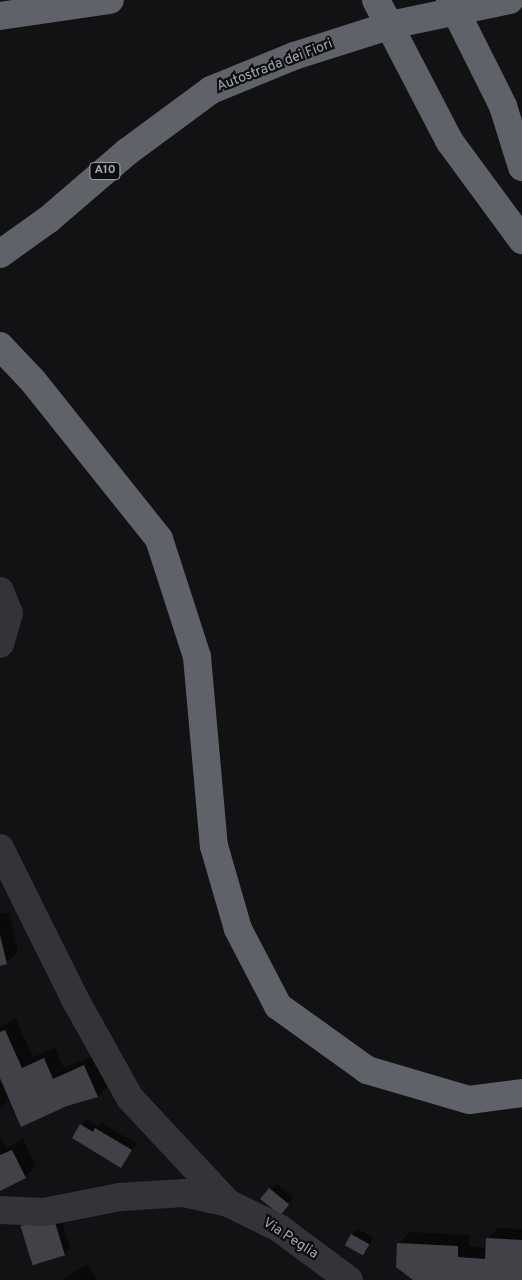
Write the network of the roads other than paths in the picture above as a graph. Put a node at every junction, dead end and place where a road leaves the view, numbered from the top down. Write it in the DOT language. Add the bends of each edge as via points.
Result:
graph roads {
  1 [pos="110,0"];
  2 [pos="376,0"];
  3 [pos="450,0"];
  4 [pos="510,0"];
  5 [pos="0,16"];
  6 [pos="522,167"];
  7 [pos="522,240"];
  8 [pos="0,254"];
  9 [pos="0,346"];
  10 [pos="0,591"];
  11 [pos="0,644"];
  12 [pos="0,848"];
  13 [pos="522,1093"];
  14 [pos="228,1203"];
  15 [pos="0,1210"];
  16 [pos="349,1280"];
  1 -- 5 [label="highway"];
  2 -- 7 [label="highway" via="450,142"];
  3 -- 6 [label="highway" via="503,106"];
  4 -- 8 [label="highway, Autostrada dei Fiori / A10" via="396,24 294,56 211,90 127,152 49,219"];
  9 -- 13 [label="highway" via="33,381 159,538 197,657 214,846 238,929 278,1006 367,1070 469,1100"];
  10 -- 11 [label="street" via="9,613"];
  12 -- 14 [label="street" via="76,1001 130,1098"];
  14 -- 15 [label="street" via="184,1192 120,1197 44,1212"];
  14 -- 16 [label="street, Via Peglia" via="279,1228"];
}
